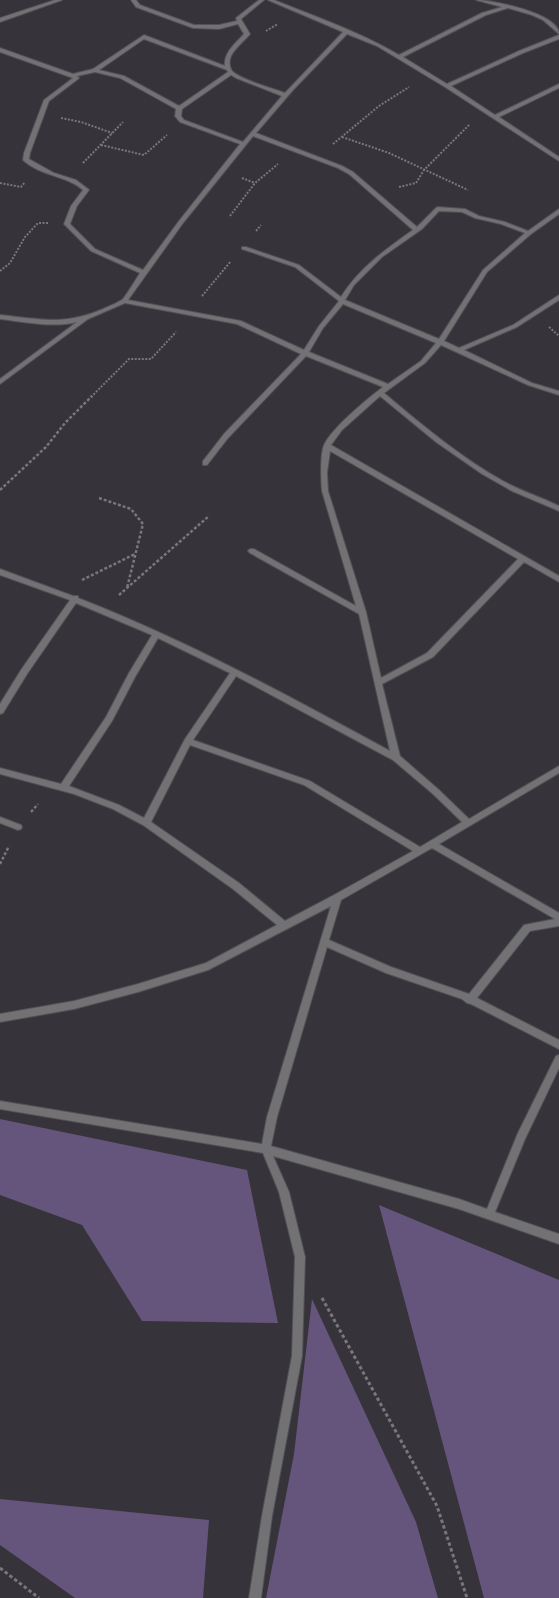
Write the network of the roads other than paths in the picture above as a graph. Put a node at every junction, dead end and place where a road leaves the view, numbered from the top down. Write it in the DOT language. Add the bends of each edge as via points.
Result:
graph roads {
  1 [pos="60,0"];
  2 [pos="133,0"];
  3 [pos="262,0"];
  4 [pos="270,0"];
  5 [pos="478,0"];
  6 [pos="506,7"];
  7 [pos="0,20"];
  8 [pos="240,22"];
  9 [pos="347,31"];
  10 [pos="559,31"];
  11 [pos="559,38"];
  12 [pos="0,50"];
  13 [pos="400,57"];
  14 [pos="96,70"];
  15 [pos="229,71"];
  16 [pos="74,76"];
  17 [pos="447,86"];
  18 [pos="559,86"];
  19 [pos="285,95"];
  20 [pos="179,108"];
  21 [pos="495,117"];
  22 [pos="253,134"];
  23 [pos="244,144"];
  24 [pos="559,159"];
  25 [pos="559,211"];
  26 [pos="417,230"];
  27 [pos="529,233"];
  28 [pos="244,248"];
  29 [pos="143,272"];
  30 [pos="559,297"];
  31 [pos="124,301"];
  32 [pos="342,301"];
  33 [pos="0,317"];
  34 [pos="89,317"];
  35 [pos="440,342"];
  36 [pos="459,350"];
  37 [pos="305,353"];
  38 [pos="0,382"];
  39 [pos="388,387"];
  40 [pos="380,393"];
  41 [pos="559,394"];
  42 [pos="328,446"];
  43 [pos="205,463"];
  44 [pos="559,509"];
  45 [pos="252,550"];
  46 [pos="524,558"];
  47 [pos="0,572"];
  48 [pos="559,579"];
  49 [pos="75,598"];
  50 [pos="362,612"];
  51 [pos="157,634"];
  52 [pos="235,672"];
  53 [pos="378,683"];
  54 [pos="0,711"];
  55 [pos="188,741"];
  56 [pos="396,758"];
  57 [pos="559,769"];
  58 [pos="0,770"];
  59 [pos="63,788"];
  60 [pos="0,820"];
  61 [pos="146,823"];
  62 [pos="468,824"];
  63 [pos="18,828"];
  64 [pos="433,844"];
  65 [pos="420,851"];
  66 [pos="338,898"];
  67 [pos="559,917"];
  68 [pos="559,922"];
  69 [pos="284,926"];
  70 [pos="324,942"];
  71 [pos="470,1000"];
  72 [pos="0,1018"];
  73 [pos="559,1045"];
  74 [pos="559,1059"];
  75 [pos="0,1105"];
  76 [pos="266,1149"];
  77 [pos="489,1215"];
  78 [pos="559,1239"];
  79 [pos="255,1598"];
  1 -- 7 [label="street"];
  2 -- 8 [label="street" via="138,6 193,26 220,27"];
  3 -- 8 [label="street" via="238,19"];
  4 -- 9 [label="street"];
  5 -- 6 [label="street"];
  6 -- 10 [label="street" via="540,18"];
  6 -- 13 [label="street" via="484,14"];
  8 -- 15 [label="street" via="247,34 226,57"];
  9 -- 13 [label="street"];
  9 -- 19 [label="street"];
  11 -- 17 [label="street" via="521,52"];
  12 -- 16 [label="street"];
  13 -- 17 [label="street"];
  14 -- 15 [label="street" via="144,37"];
  14 -- 16 [label="street"];
  14 -- 20 [label="street" via="122,77"];
  15 -- 19 [label="street"];
  15 -- 20 [label="street"];
  16 -- 29 [label="street" via="76,78 47,100 26,160 50,173 75,182 86,190 74,206 67,224 93,250"];
  17 -- 21 [label="street"];
  18 -- 21 [label="street"];
  19 -- 22 [label="street"];
  20 -- 23 [label="street" via="178,116 182,121"];
  21 -- 24 [label="street"];
  22 -- 23 [label="street"];
  22 -- 26 [label="street" via="351,173"];
  23 -- 29 [label="street"];
  25 -- 27 [label="street"];
  26 -- 27 [label="street" via="438,209 463,210 477,217"];
  26 -- 32 [label="street" via="380,256 352,284"];
  27 -- 35 [label="street" via="485,271"];
  28 -- 32 [label="street" via="297,266"];
  29 -- 31 [label="street"];
  30 -- 36 [label="street" via="515,326"];
  31 -- 34 [label="street"];
  31 -- 37 [label="street" via="239,322"];
  32 -- 35 [label="street"];
  32 -- 37 [label="street" via="321,327"];
  33 -- 34 [label="street" via="67,322"];
  34 -- 38 [label="street"];
  35 -- 36 [label="street"];
  35 -- 39 [label="street" via="423,362"];
  36 -- 41 [label="street" via="530,384"];
  37 -- 39 [label="street"];
  37 -- 43 [label="street" via="226,436"];
  39 -- 40 [label="street"];
  40 -- 42 [label="street" via="340,428"];
  40 -- 44 [label="street" via="476,468"];
  42 -- 46 [label="street"];
  42 -- 50 [label="street" via="324,473 325,491"];
  45 -- 50 [label="street"];
  46 -- 48 [label="street"];
  46 -- 53 [label="street" via="430,655"];
  47 -- 49 [label="street"];
  49 -- 51 [label="street"];
  49 -- 54 [label="street"];
  50 -- 53 [label="street"];
  51 -- 52 [label="street"];
  51 -- 59 [label="street" via="109,719"];
  52 -- 55 [label="street"];
  52 -- 56 [label="street" via="292,700"];
  53 -- 56 [label="street"];
  55 -- 61 [label="street"];
  55 -- 65 [label="street" via="307,783"];
  56 -- 62 [label="street"];
  57 -- 62 [label="street"];
  58 -- 59 [label="street"];
  59 -- 61 [label="street" via="116,807"];
  60 -- 63 [label="street"];
  61 -- 69 [label="street" via="236,886"];
  62 -- 64 [label="street"];
  64 -- 65 [label="street"];
  64 -- 67 [label="street"];
  65 -- 66 [label="street"];
  66 -- 69 [label="street"];
  66 -- 70 [label="street"];
  68 -- 71 [label="street" via="527,928"];
  69 -- 72 [label="street" via="201,968 74,1005"];
  70 -- 71 [label="street" via="389,970 465,996"];
  70 -- 76 [label="street" via="272,1117"];
  71 -- 73 [label="street"];
  74 -- 77 [label="street" via="510,1160"];
  75 -- 76 [label="street"];
  76 -- 77 [label="street" via="459,1204"];
  76 -- 79 [label="street" via="284,1192 300,1257 297,1356 267,1516"];
  77 -- 78 [label="street"];
}
